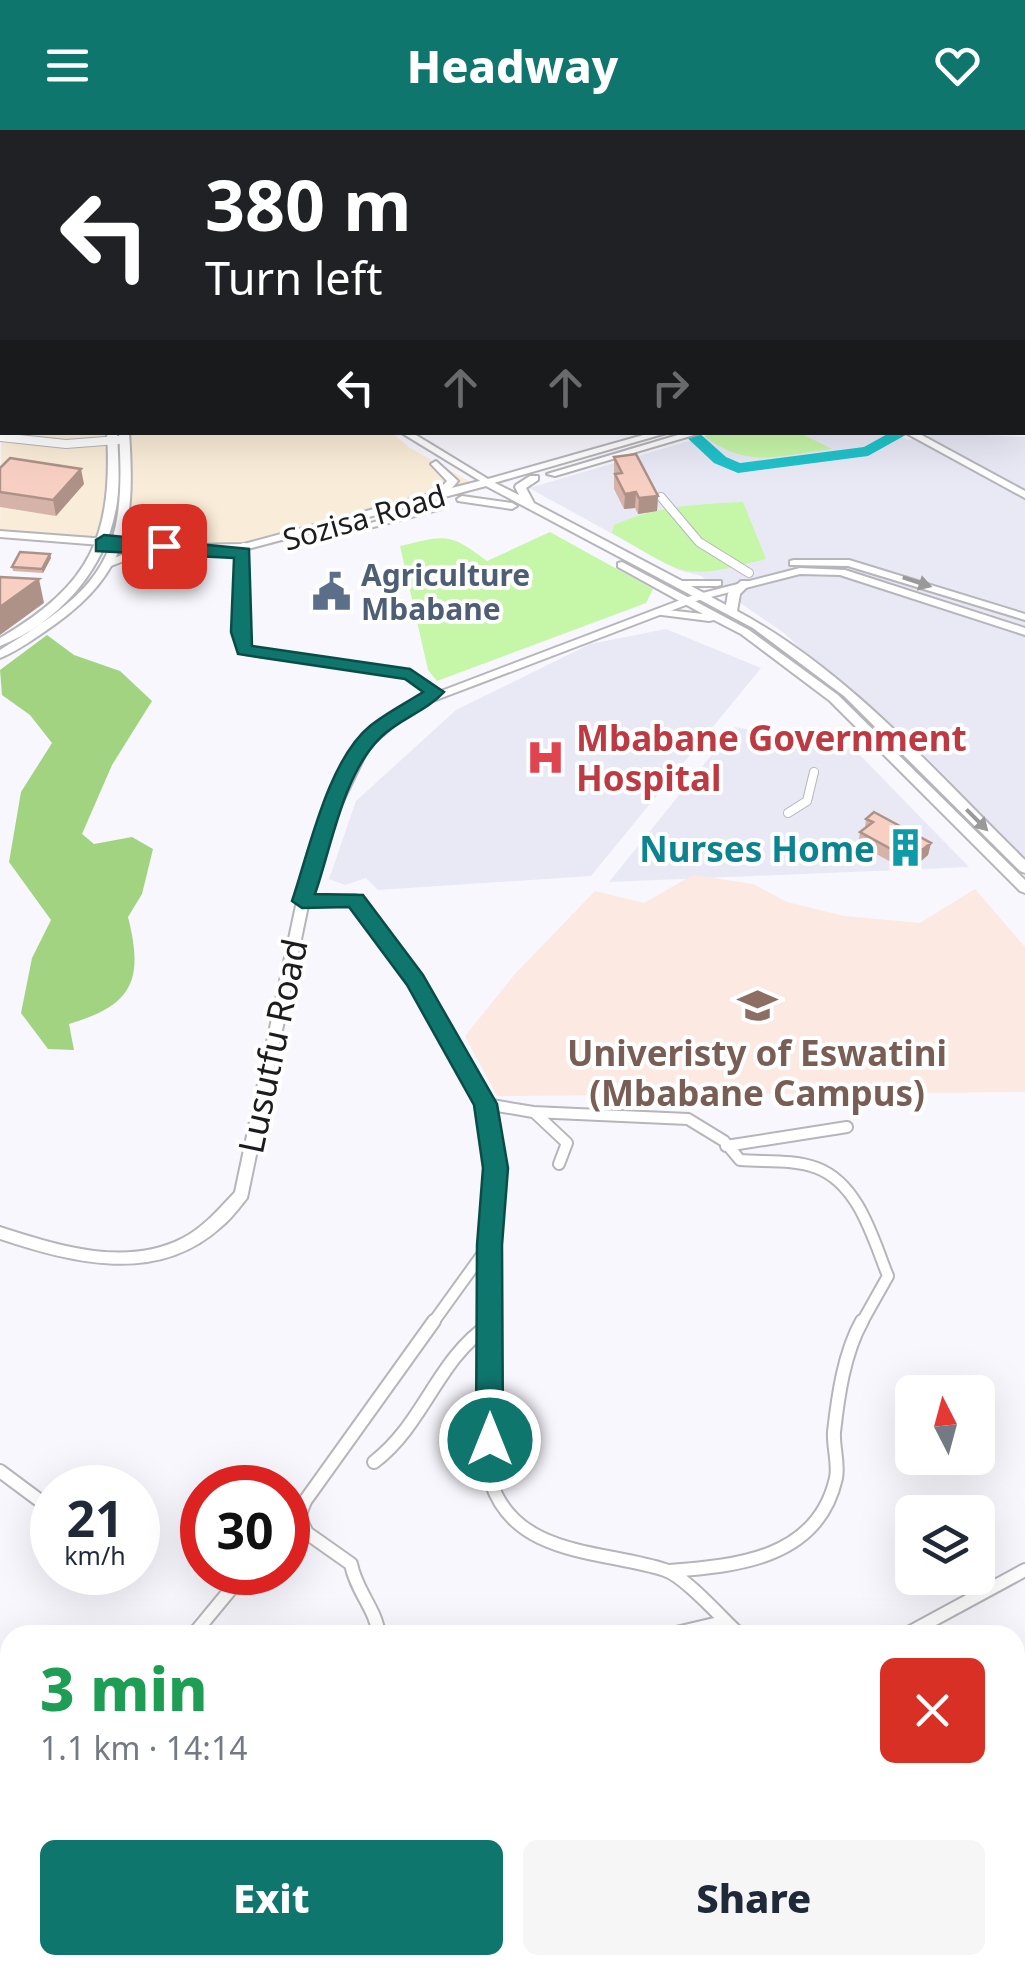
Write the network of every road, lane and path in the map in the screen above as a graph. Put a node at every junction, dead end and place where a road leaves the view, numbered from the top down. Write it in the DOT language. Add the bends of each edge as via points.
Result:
graph roads {
  1 [pos="396,435"];
  2 [pos="408,435"];
  3 [pos="912,435"];
  4 [pos="119,436"];
  5 [pos="670,436"];
  6 [pos="0,437"];
  7 [pos="436,464"];
  8 [pos="534,478"];
  9 [pos="130,486"];
  10 [pos="486,487"];
  11 [pos="116,492"];
  12 [pos="1025,495"];
  13 [pos="437,496"];
  14 [pos="662,497"];
  15 [pos="462,499"];
  16 [pos="530,505"];
  17 [pos="512,506"];
  18 [pos="108,526"];
  19 [pos="0,537"];
  20 [pos="119,541"];
  21 [pos="80,542"];
  22 [pos="137,547"];
  23 [pos="101,548"];
  24 [pos="243,550"];
  25 [pos="111,564"];
  26 [pos="747,578"];
  27 [pos="717,583"];
  28 [pos="670,585"];
  29 [pos="691,596"];
  30 [pos="659,609"];
  31 [pos="730,617"];
  32 [pos="1025,618"];
  33 [pos="1025,632"];
  34 [pos="0,643"];
  35 [pos="0,655"];
  36 [pos="435,692"];
  37 [pos="814,772"];
  38 [pos="788,814"];
  39 [pos="1025,868"];
  40 [pos="1025,888"];
  41 [pos="302,901"];
  42 [pos="486,1104"];
  43 [pos="533,1112"];
  44 [pos="846,1127"];
  45 [pos="726,1146"];
  46 [pos="559,1164"];
  47 [pos="0,1233"];
  48 [pos="490,1245"];
  49 [pos="489,1325"];
  50 [pos="374,1462"];
  51 [pos="0,1470"];
  52 [pos="30,1493"];
  53 [pos="310,1493"];
  54 [pos="310,1533"];
  55 [pos="1025,1570"];
  56 [pos="669,1571"];
  57 [pos="227,1595"];
  58 [pos="723,1622"];
  59 [pos="201,1625"];
  60 [pos="378,1625"];
  61 [pos="710,1625"];
  62 [pos="727,1625"];
  63 [pos="923,1625"];
  1 -- 7 [label="street"];
  2 -- 10 [label="street"];
  3 -- 12 [label="street"];
  4 -- 6 [label="street" via="66,444"];
  4 -- 9 [label="street"];
  4 -- 11 [label="street"];
  5 -- 8 [label="street"];
  5 -- 10 [label="street"];
  7 -- 10 [label="street"];
  7 -- 13 [label="main road" via="453,486"];
  8 -- 10 [label="street"];
  8 -- 16 [label="main road" via="520,490"];
  9 -- 11 [label="street"];
  9 -- 20 [label="street"];
  10 -- 13 [label="main road, Sozisa Road"];
  10 -- 15 [label="main road, Sozisa Road"];
  10 -- 16 [label="main road"];
  10 -- 17 [label="main road"];
  11 -- 18 [label="street"];
  13 -- 24 [label="main road, Sozisa Road"];
  14 -- 26 [label="street" via="672,517"];
  15 -- 17 [label="main road"];
  15 -- 24 [label="main road, Sozisa Road"];
  16 -- 28 [label="main road"];
  17 -- 28 [label="main road"];
  18 -- 21 [label="main road"];
  18 -- 23 [label="street"];
  19 -- 21 [label="main road"];
  20 -- 22 [label="main road"];
  20 -- 23 [label="main road"];
  20 -- 25 [label="street"];
  21 -- 23 [label="main road"];
  22 -- 24 [label="main road, Sozisa Road"];
  22 -- 25 [label="main road"];
  23 -- 34 [label="street" via="46,618"];
  24 -- 36 [label="street" via="244,650 410,674"];
  25 -- 35 [label="street" via="76,605"];
  26 -- 27 [label="street"];
  26 -- 29 [label="street"];
  26 -- 31 [label="main road" via="734,593"];
  26 -- 32 [label="street, one-way" via="798,562 849,563"];
  26 -- 33 [label="street" via="841,572"];
  27 -- 28 [label="main road"];
  27 -- 29 [label="street"];
  28 -- 29 [label="main road"];
  28 -- 30 [label="main road"];
  29 -- 30 [label="street, Lusutfu Road"];
  29 -- 31 [label="main road"];
  30 -- 31 [label="main road"];
  30 -- 36 [label="street, Lusutfu Road"];
  31 -- 39 [label="main road, one-way" via="848,693"];
  31 -- 40 [label="main road" via="834,698"];
  36 -- 41 [label="street, Lusutfu Road" via="364,745 344,779"];
  37 -- 38 [label="street" via="807,801"];
  41 -- 42 [label="street" via="355,900 415,980"];
  41 -- 47 [label="street, Lusutfu Road" via="242,1194 222,1222 145,1261 52,1251"];
  42 -- 43 [label="street"];
  42 -- 48 [label="street" via="496,1168"];
  43 -- 45 [label="street" via="670,1116 702,1127"];
  43 -- 46 [label="street" via="566,1143"];
  44 -- 45 [label="street"];
  45 -- 56 [label="street" via="740,1160 816,1168 838,1179 888,1276 850,1342 834,1434 836,1478 812,1530 735,1566"];
  48 -- 49 [label="street"];
  48 -- 53 [label="street"];
  49 -- 50 [label="street" via="459,1343 417,1423"];
  49 -- 56 [label="street" via="490,1479 505,1512 528,1534"];
  51 -- 52 [label="street"];
  54 -- 60 [label="street" via="351,1564"];
  55 -- 63 [label="street"];
  56 -- 58 [label="street"];
  57 -- 59 [label="street"];
  58 -- 61 [label="street"];
  58 -- 62 [label="street"];
}
